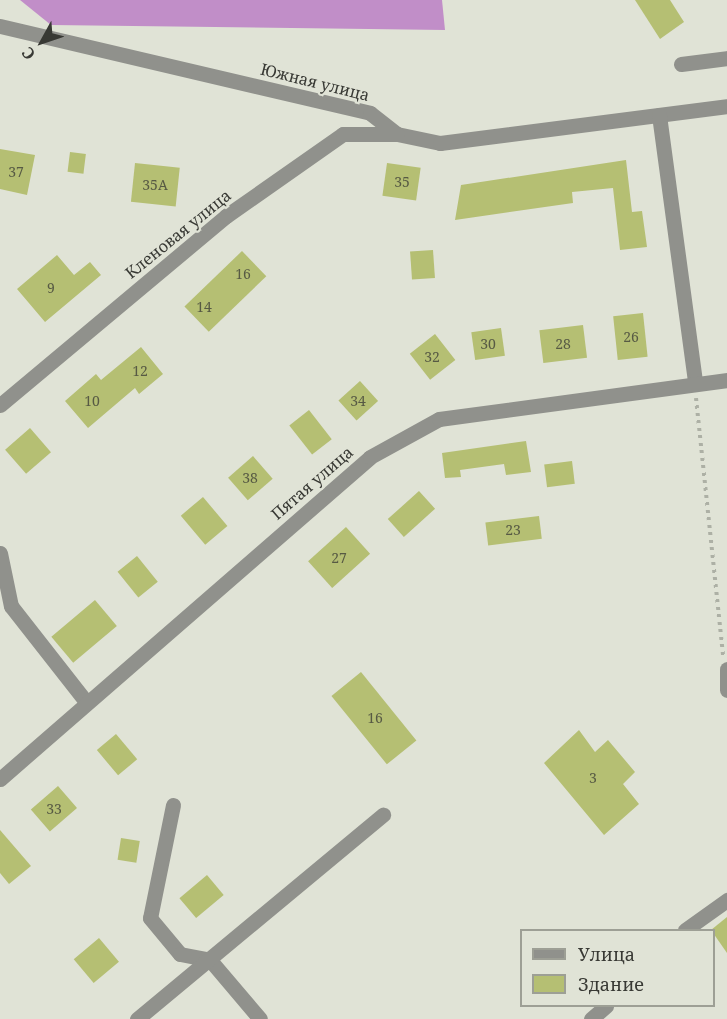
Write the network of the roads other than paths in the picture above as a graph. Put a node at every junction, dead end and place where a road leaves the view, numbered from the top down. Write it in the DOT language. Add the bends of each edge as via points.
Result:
graph roads {
  1 [pos="0,26"];
  2 [pos="727,58"];
  3 [pos="681,64"];
  4 [pos="727,106"];
  5 [pos="659,116"];
  6 [pos="397,134"];
  7 [pos="727,380"];
  8 [pos="695,383"];
  9 [pos="0,405"];
  10 [pos="0,553"];
  11 [pos="726,669"];
  12 [pos="727,690"];
  13 [pos="87,703"];
  14 [pos="0,779"];
  15 [pos="173,805"];
  16 [pos="383,815"];
  17 [pos="727,900"];
  18 [pos="686,929"];
  19 [pos="210,960"];
  20 [pos="604,1007"];
  21 [pos="137,1019"];
  22 [pos="260,1019"];
  23 [pos="591,1019"];
  1 -- 6 [label="street, Южная улица" via="370,113"];
  2 -- 3 [label="street"];
  4 -- 5 [label="street, Южная улица"];
  5 -- 6 [label="street, Южная улица" via="440,143"];
  5 -- 8 [label="street"];
  6 -- 9 [label="street, Кленовая улица" via="344,134 226,216"];
  7 -- 8 [label="street, Пятая улица"];
  8 -- 13 [label="street, Пятая улица" via="439,419 370,457"];
  10 -- 13 [label="street" via="11,606"];
  11 -- 12 [label="street"];
  13 -- 14 [label="street, Пятая улица"];
  15 -- 19 [label="street" via="150,918 180,954"];
  16 -- 19 [label="street"];
  17 -- 18 [label="street"];
  19 -- 21 [label="street"];
  19 -- 22 [label="street"];
  20 -- 23 [label="street"];
}
